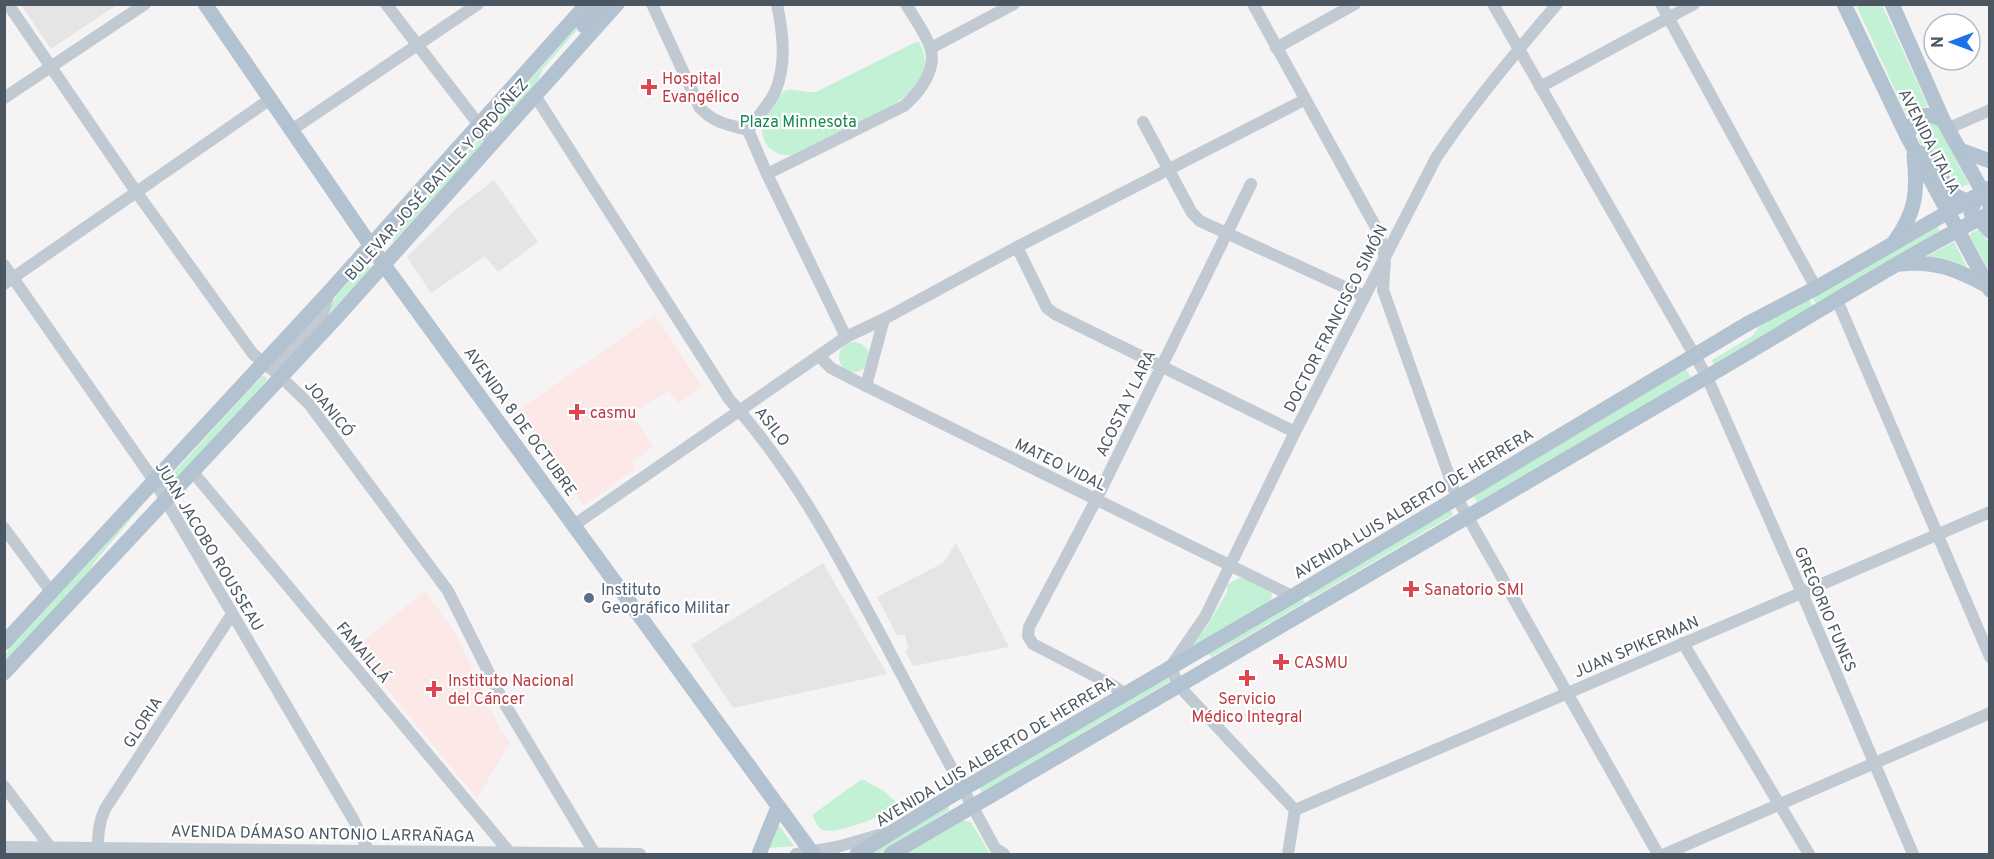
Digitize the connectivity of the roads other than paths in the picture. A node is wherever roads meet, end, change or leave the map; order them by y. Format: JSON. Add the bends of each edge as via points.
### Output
{"nodes":[{"id":1,"x":8,"y":4,"type":"edge"},
{"id":2,"x":145,"y":4,"type":"edge"},
{"id":3,"x":205,"y":4,"type":"edge"},
{"id":4,"x":386,"y":4,"type":"edge"},
{"id":5,"x":478,"y":4,"type":"edge"},
{"id":6,"x":587,"y":4,"type":"edge"},
{"id":7,"x":598,"y":4,"type":"edge"},
{"id":8,"x":617,"y":4,"type":"edge"},
{"id":9,"x":652,"y":4,"type":"edge"},
{"id":10,"x":777,"y":4,"type":"edge"},
{"id":11,"x":906,"y":4,"type":"edge"},
{"id":12,"x":1014,"y":4,"type":"edge"},
{"id":13,"x":1252,"y":4,"type":"edge"},
{"id":14,"x":1355,"y":4,"type":"edge"},
{"id":15,"x":1493,"y":4,"type":"edge"},
{"id":16,"x":1557,"y":4,"type":"edge"},
{"id":17,"x":1661,"y":4,"type":"edge"},
{"id":18,"x":1694,"y":4,"type":"edge"},
{"id":19,"x":1844,"y":4,"type":"edge"},
{"id":20,"x":1892,"y":4,"type":"edge"},
{"id":21,"x":1668,"y":19,"type":"junction"},
{"id":22,"x":418,"y":46,"type":"junction"},
{"id":23,"x":931,"y":48,"type":"junction"},
{"id":24,"x":1276,"y":48,"type":"junction"},
{"id":25,"x":1518,"y":49,"type":"junction"},
{"id":26,"x":51,"y":67,"type":"junction"},
{"id":27,"x":1540,"y":87,"type":"junction"},
{"id":28,"x":538,"y":93,"type":"junction"},
{"id":29,"x":4,"y":98,"type":"edge"},
{"id":30,"x":269,"y":100,"type":"junction"},
{"id":31,"x":1304,"y":100,"type":"junction"},
{"id":32,"x":1989,"y":110,"type":"edge"},
{"id":33,"x":1143,"y":122,"type":"dead end"},
{"id":34,"x":1945,"y":124,"type":"junction"},
{"id":35,"x":479,"y":125,"type":"junction"},
{"id":36,"x":748,"y":130,"type":"junction"},
{"id":37,"x":290,"y":131,"type":"junction"},
{"id":38,"x":493,"y":143,"type":"junction"},
{"id":39,"x":1910,"y":143,"type":"junction"},
{"id":40,"x":1960,"y":150,"type":"junction"},
{"id":41,"x":1989,"y":161,"type":"edge"},
{"id":42,"x":1168,"y":170,"type":"junction"},
{"id":43,"x":767,"y":174,"type":"junction"},
{"id":44,"x":1251,"y":184,"type":"dead end"},
{"id":45,"x":137,"y":193,"type":"junction"},
{"id":46,"x":1987,"y":195,"type":"edge"},
{"id":47,"x":1967,"y":201,"type":"junction"},
{"id":48,"x":1947,"y":213,"type":"junction"},
{"id":49,"x":1987,"y":218,"type":"edge"},
{"id":50,"x":1957,"y":231,"type":"junction"},
{"id":51,"x":1228,"y":234,"type":"junction"},
{"id":52,"x":1892,"y":244,"type":"junction"},
{"id":53,"x":371,"y":245,"type":"junction"},
{"id":54,"x":1017,"y":247,"type":"junction"},
{"id":55,"x":1384,"y":258,"type":"junction"},
{"id":56,"x":1898,"y":264,"type":"junction"},
{"id":57,"x":4,"y":265,"type":"edge"},
{"id":58,"x":384,"y":265,"type":"junction"},
{"id":59,"x":9,"y":281,"type":"edge"},
{"id":60,"x":1816,"y":288,"type":"junction"},
{"id":61,"x":1988,"y":288,"type":"edge"},
{"id":62,"x":1383,"y":290,"type":"junction"},
{"id":63,"x":329,"y":292,"type":"junction"},
{"id":64,"x":1364,"y":297,"type":"junction"},
{"id":65,"x":1837,"y":300,"type":"junction"},
{"id":66,"x":884,"y":319,"type":"junction"},
{"id":67,"x":846,"y":337,"type":"junction"},
{"id":68,"x":819,"y":356,"type":"junction"},
{"id":69,"x":1694,"y":357,"type":"junction"},
{"id":70,"x":263,"y":364,"type":"junction"},
{"id":71,"x":1161,"y":366,"type":"junction"},
{"id":72,"x":280,"y":376,"type":"junction"},
{"id":73,"x":1707,"y":377,"type":"junction"},
{"id":74,"x":866,"y":386,"type":"junction"},
{"id":75,"x":740,"y":411,"type":"junction"},
{"id":76,"x":1295,"y":432,"type":"junction"},
{"id":77,"x":192,"y":471,"type":"junction"},
{"id":78,"x":155,"y":482,"type":"junction"},
{"id":79,"x":1457,"y":498,"type":"junction"},
{"id":80,"x":165,"y":500,"type":"junction"},
{"id":81,"x":1096,"y":500,"type":"junction"},
{"id":82,"x":1989,"y":512,"type":"edge"},
{"id":83,"x":1466,"y":515,"type":"junction"},
{"id":84,"x":574,"y":525,"type":"junction"},
{"id":85,"x":4,"y":528,"type":"edge"},
{"id":86,"x":1938,"y":534,"type":"junction"},
{"id":87,"x":1230,"y":566,"type":"junction"},
{"id":88,"x":91,"y":582,"type":"junction"},
{"id":89,"x":52,"y":593,"type":"junction"},
{"id":90,"x":1802,"y":593,"type":"junction"},
{"id":91,"x":1292,"y":596,"type":"junction"},
{"id":92,"x":232,"y":614,"type":"junction"},
{"id":93,"x":5,"y":643,"type":"edge"},
{"id":94,"x":1683,"y":643,"type":"junction"},
{"id":95,"x":1989,"y":657,"type":"edge"},
{"id":96,"x":1171,"y":666,"type":"junction"},
{"id":97,"x":4,"y":673,"type":"edge"},
{"id":98,"x":1178,"y":685,"type":"junction"},
{"id":99,"x":1566,"y":693,"type":"junction"},
{"id":100,"x":1125,"y":694,"type":"junction"},
{"id":101,"x":1989,"y":713,"type":"edge"},
{"id":102,"x":1875,"y":763,"type":"junction"},
{"id":103,"x":4,"y":786,"type":"edge"},
{"id":104,"x":963,"y":790,"type":"junction"},
{"id":105,"x":971,"y":805,"type":"junction"},
{"id":106,"x":1779,"y":805,"type":"junction"},
{"id":107,"x":778,"y":807,"type":"junction"},
{"id":108,"x":1295,"y":810,"type":"junction"},
{"id":109,"x":893,"y":832,"type":"junction"},
{"id":110,"x":4,"y":847,"type":"edge"},
{"id":111,"x":53,"y":851,"type":"edge"},
{"id":112,"x":98,"y":851,"type":"edge"},
{"id":113,"x":194,"y":852,"type":"edge"},
{"id":114,"x":369,"y":853,"type":"edge"},
{"id":115,"x":511,"y":854,"type":"edge"},
{"id":116,"x":595,"y":854,"type":"edge"},
{"id":117,"x":807,"y":854,"type":"edge"},
{"id":118,"x":640,"y":855,"type":"edge"},
{"id":119,"x":759,"y":855,"type":"edge"},
{"id":120,"x":857,"y":855,"type":"edge"},
{"id":121,"x":891,"y":855,"type":"edge"},
{"id":122,"x":1004,"y":855,"type":"edge"},
{"id":123,"x":1288,"y":855,"type":"edge"},
{"id":124,"x":1658,"y":855,"type":"edge"},
{"id":125,"x":1665,"y":855,"type":"edge"},
{"id":126,"x":1809,"y":855,"type":"edge"},
{"id":127,"x":1912,"y":855,"type":"edge"}],
"edges":[{"from":1,"to":26,"type":"street","name":"JOANICÓ"},
{"from":2,"to":26,"type":"street"},
{"from":3,"to":30,"type":"main road","name":"AVENIDA 8 DE OCTUBRE"},
{"from":4,"to":22,"type":"street"},
{"from":5,"to":22,"type":"street"},
{"from":6,"to":35,"type":"main road","name":"BULEVAR JOSÉ BATLLE Y ORDÓÑEZ"},
{"from":7,"to":28,"type":"main road","via":[[596,12],[550,66]]},
{"from":8,"to":28,"type":"main road","name":"BULEVAR JOSÉ BATLLE Y ORDÓÑEZ"},
{"from":9,"to":36,"type":"street","via":[[700,108],[718,123]]},
{"from":10,"to":36,"type":"street","via":[[783,46],[781,73],[774,93]]},
{"from":11,"to":23,"type":"street"},
{"from":12,"to":23,"type":"street"},
{"from":13,"to":24,"type":"street"},
{"from":14,"to":24,"type":"street"},
{"from":15,"to":25,"type":"street","name":"GREGORIO FUNES"},
{"from":16,"to":25,"type":"street","name":"DOCTOR FRANCISCO SIMÓN"},
{"from":17,"to":21,"type":"street"},
{"from":18,"to":21,"type":"street"},
{"from":19,"to":39,"type":"main road","name":"AVENIDA ITALIA"},
{"from":20,"to":34,"type":"main road","name":"AVENIDA ITALIA"},
{"from":21,"to":27,"type":"street"},
{"from":21,"to":60,"type":"street"},
{"from":22,"to":35,"type":"street"},
{"from":22,"to":37,"type":"street"},
{"from":23,"to":43,"type":"street","via":[[926,79],[904,106]]},
{"from":24,"to":31,"type":"street"},
{"from":25,"to":27,"type":"street","name":"GREGORIO FUNES"},
{"from":25,"to":55,"type":"street","name":"DOCTOR FRANCISCO SIMÓN","via":[[1436,158]]},
{"from":26,"to":29,"type":"street"},
{"from":26,"to":45,"type":"street","name":"JOANICÓ"},
{"from":27,"to":69,"type":"street","name":"GREGORIO FUNES"},
{"from":28,"to":38,"type":"main road","name":"BULEVAR JOSÉ BATLLE Y ORDÓÑEZ"},
{"from":28,"to":75,"type":"street","name":"ASILO"},
{"from":30,"to":37,"type":"main road","name":"AVENIDA 8 DE OCTUBRE"},
{"from":30,"to":45,"type":"street"},
{"from":31,"to":42,"type":"street"},
{"from":31,"to":55,"type":"street","via":[[1379,233]]},
{"from":32,"to":34,"type":"street"},
{"from":33,"to":42,"type":"street"},
{"from":34,"to":39,"type":"main road","via":[[1934,116],[1918,117]]},
{"from":34,"to":40,"type":"main road","name":"AVENIDA ITALIA"},
{"from":35,"to":38,"type":"street"},
{"from":35,"to":53,"type":"main road","name":"BULEVAR JOSÉ BATLLE Y ORDÓÑEZ"},
{"from":36,"to":43,"type":"street"},
{"from":37,"to":53,"type":"main road","name":"AVENIDA 8 DE OCTUBRE"},
{"from":38,"to":58,"type":"main road","name":"BULEVAR JOSÉ BATLLE Y ORDÓÑEZ"},
{"from":39,"to":47,"type":"main road","via":[[1929,157],[1949,190]]},
{"from":39,"to":48,"type":"main road","name":"AVENIDA ITALIA"},
{"from":39,"to":52,"type":"main road","via":[[1916,196],[1911,214]]},
{"from":40,"to":41,"type":"main road"},
{"from":40,"to":46,"type":"main road","name":"AVENIDA ITALIA"},
{"from":42,"to":51,"type":"street","via":[[1195,216]]},
{"from":42,"to":54,"type":"street"},
{"from":43,"to":67,"type":"street"},
{"from":44,"to":51,"type":"street","name":"ACOSTA Y LARA"},
{"from":45,"to":59,"type":"street"},
{"from":45,"to":70,"type":"street","name":"JOANICÓ"},
{"from":46,"to":47,"type":"main road","name":"AVENIDA LUIS ALBERTO DE HERRERA"},
{"from":47,"to":48,"type":"main road","name":"AVENIDA LUIS ALBERTO DE HERRERA"},
{"from":47,"to":49,"type":"main road"},
{"from":48,"to":49,"type":"main road"},
{"from":48,"to":50,"type":"main road","name":"AVENIDA ITALIA"},
{"from":48,"to":52,"type":"main road","name":"AVENIDA LUIS ALBERTO DE HERRERA"},
{"from":49,"to":50,"type":"main road"},
{"from":50,"to":56,"type":"main road"},
{"from":50,"to":61,"type":"main road","name":"AVENIDA ITALIA"},
{"from":51,"to":64,"type":"street"},
{"from":51,"to":71,"type":"street","name":"ACOSTA Y LARA"},
{"from":52,"to":60,"type":"main road","name":"AVENIDA LUIS ALBERTO DE HERRERA"},
{"from":53,"to":58,"type":"main road","name":"AVENIDA 8 DE OCTUBRE"},
{"from":53,"to":63,"type":"main road","name":"BULEVAR JOSÉ BATLLE Y ORDÓÑEZ"},
{"from":54,"to":66,"type":"street"},
{"from":54,"to":71,"type":"street","via":[[1047,308]]},
{"from":55,"to":62,"type":"street"},
{"from":55,"to":64,"type":"street","name":"DOCTOR FRANCISCO SIMÓN"},
{"from":56,"to":61,"type":"main road","via":[[1915,262],[1952,268]]},
{"from":56,"to":65,"type":"main road"},
{"from":57,"to":59,"type":"street","name":"JUAN JACOBO ROUSSEAU"},
{"from":58,"to":72,"type":"main road","name":"BULEVAR JOSÉ BATLLE Y ORDÓÑEZ"},
{"from":58,"to":84,"type":"main road","name":"AVENIDA 8 DE OCTUBRE"},
{"from":59,"to":78,"type":"street","name":"JUAN JACOBO ROUSSEAU"},
{"from":60,"to":69,"type":"main road","name":"AVENIDA LUIS ALBERTO DE HERRERA"},
{"from":62,"to":64,"type":"street"},
{"from":62,"to":79,"type":"street"},
{"from":63,"to":70,"type":"main road","name":"BULEVAR JOSÉ BATLLE Y ORDÓÑEZ"},
{"from":63,"to":72,"type":"street","name":"BULEVAR JOSÉ BATLLE Y ORDÓÑEZ","via":[[323,313],[280,360]]},
{"from":64,"to":76,"type":"street","name":"DOCTOR FRANCISCO SIMÓN"},
{"from":65,"to":73,"type":"main road"},
{"from":65,"to":86,"type":"street"},
{"from":66,"to":67,"type":"street"},
{"from":66,"to":74,"type":"street"},
{"from":67,"to":68,"type":"street"},
{"from":68,"to":74,"type":"street","name":"MATEO VIDAL","via":[[831,368]]},
{"from":68,"to":75,"type":"street"},
{"from":69,"to":73,"type":"street","name":"GREGORIO FUNES"},
{"from":69,"to":79,"type":"main road","name":"AVENIDA LUIS ALBERTO DE HERRERA"},
{"from":70,"to":72,"type":"street","name":"JOANICÓ"},
{"from":70,"to":78,"type":"main road","name":"BULEVAR JOSÉ BATLLE Y ORDÓÑEZ"},
{"from":71,"to":76,"type":"street"},
{"from":71,"to":81,"type":"street","name":"ACOSTA Y LARA"},
{"from":72,"to":77,"type":"main road","name":"BULEVAR JOSÉ BATLLE Y ORDÓÑEZ"},
{"from":72,"to":116,"type":"street","name":"JOANICÓ","via":[[309,404],[448,591],[503,701]]},
{"from":73,"to":83,"type":"main road"},
{"from":73,"to":90,"type":"street","name":"GREGORIO FUNES"},
{"from":74,"to":81,"type":"street","name":"MATEO VIDAL"},
{"from":75,"to":84,"type":"street"},
{"from":75,"to":104,"type":"street","name":"ASILO","via":[[807,502]]},
{"from":76,"to":87,"type":"street","name":"DOCTOR FRANCISCO SIMÓN"},
{"from":77,"to":80,"type":"main road","name":"BULEVAR JOSÉ BATLLE Y ORDÓÑEZ"},
{"from":77,"to":115,"type":"street","name":"FAMAILLÁ"},
{"from":78,"to":80,"type":"street","name":"JUAN JACOBO ROUSSEAU"},
{"from":78,"to":88,"type":"main road","via":[[153,500],[97,563]]},
{"from":78,"to":89,"type":"main road","name":"BULEVAR JOSÉ BATLLE Y ORDÓÑEZ"},
{"from":79,"to":83,"type":"street"},
{"from":79,"to":91,"type":"main road","name":"AVENIDA LUIS ALBERTO DE HERRERA"},
{"from":80,"to":88,"type":"main road","name":"BULEVAR JOSÉ BATLLE Y ORDÓÑEZ"},
{"from":80,"to":92,"type":"street","name":"JUAN JACOBO ROUSSEAU"},
{"from":81,"to":87,"type":"street","name":"MATEO VIDAL"},
{"from":81,"to":100,"type":"street","name":"ACOSTA Y LARA","via":[[1029,627],[1028,636],[1033,644]]},
{"from":82,"to":86,"type":"street","name":"JUAN SPIKERMAN"},
{"from":83,"to":98,"type":"main road"},
{"from":83,"to":99,"type":"street"},
{"from":84,"to":107,"type":"main road","name":"AVENIDA 8 DE OCTUBRE"},
{"from":85,"to":89,"type":"street"},
{"from":86,"to":90,"type":"street","name":"JUAN SPIKERMAN"},
{"from":86,"to":95,"type":"street"},
{"from":87,"to":91,"type":"street","name":"MATEO VIDAL"},
{"from":87,"to":96,"type":"street","name":"DOCTOR FRANCISCO SIMÓN","via":[[1205,617]]},
{"from":88,"to":97,"type":"main road","name":"BULEVAR JOSÉ BATLLE Y ORDÓÑEZ"},
{"from":89,"to":93,"type":"main road","name":"BULEVAR JOSÉ BATLLE Y ORDÓÑEZ"},
{"from":90,"to":94,"type":"street","name":"JUAN SPIKERMAN"},
{"from":90,"to":102,"type":"street","name":"GREGORIO FUNES"},
{"from":91,"to":96,"type":"main road","name":"AVENIDA LUIS ALBERTO DE HERRERA"},
{"from":92,"to":112,"type":"street","name":"GLORIA","via":[[105,809],[100,820]]},
{"from":92,"to":114,"type":"street","name":"JUAN JACOBO ROUSSEAU"},
{"from":94,"to":99,"type":"street","name":"JUAN SPIKERMAN"},
{"from":94,"to":106,"type":"street"},
{"from":96,"to":98,"type":"street"},
{"from":96,"to":100,"type":"main road","name":"AVENIDA LUIS ALBERTO DE HERRERA"},
{"from":98,"to":105,"type":"main road"},
{"from":98,"to":108,"type":"street"},
{"from":99,"to":108,"type":"street","name":"JUAN SPIKERMAN"},
{"from":99,"to":124,"type":"street"},
{"from":100,"to":104,"type":"main road","name":"AVENIDA LUIS ALBERTO DE HERRERA"},
{"from":101,"to":102,"type":"street"},
{"from":102,"to":106,"type":"street"},
{"from":102,"to":127,"type":"street","name":"GREGORIO FUNES"},
{"from":103,"to":111,"type":"street"},
{"from":104,"to":105,"type":"street","name":"ASILO"},
{"from":104,"to":109,"type":"main road","name":"AVENIDA LUIS ALBERTO DE HERRERA"},
{"from":105,"to":121,"type":"main road"},
{"from":105,"to":122,"type":"street","name":"ASILO","via":[[995,848]]},
{"from":106,"to":125,"type":"street"},
{"from":106,"to":126,"type":"street"},
{"from":107,"to":117,"type":"main road","name":"AVENIDA 8 DE OCTUBRE"},
{"from":107,"to":119,"type":"main road"},
{"from":108,"to":123,"type":"street"},
{"from":109,"to":117,"type":"street"},
{"from":109,"to":120,"type":"main road","name":"AVENIDA LUIS ALBERTO DE HERRERA"},
{"from":110,"to":111,"type":"street","name":"AVENIDA DÁMASO ANTONIO LARRAÑAGA"},
{"from":111,"to":112,"type":"street","name":"AVENIDA DÁMASO ANTONIO LARRAÑAGA"},
{"from":112,"to":113,"type":"street","name":"AVENIDA DÁMASO ANTONIO LARRAÑAGA"},
{"from":113,"to":114,"type":"street","name":"AVENIDA DÁMASO ANTONIO LARRAÑAGA"},
{"from":114,"to":115,"type":"street","name":"AVENIDA DÁMASO ANTONIO LARRAÑAGA"},
{"from":115,"to":116,"type":"street","name":"AVENIDA DÁMASO ANTONIO LARRAÑAGA"},
{"from":116,"to":118,"type":"street","name":"AVENIDA DÁMASO ANTONIO LARRAÑAGA"}]}
